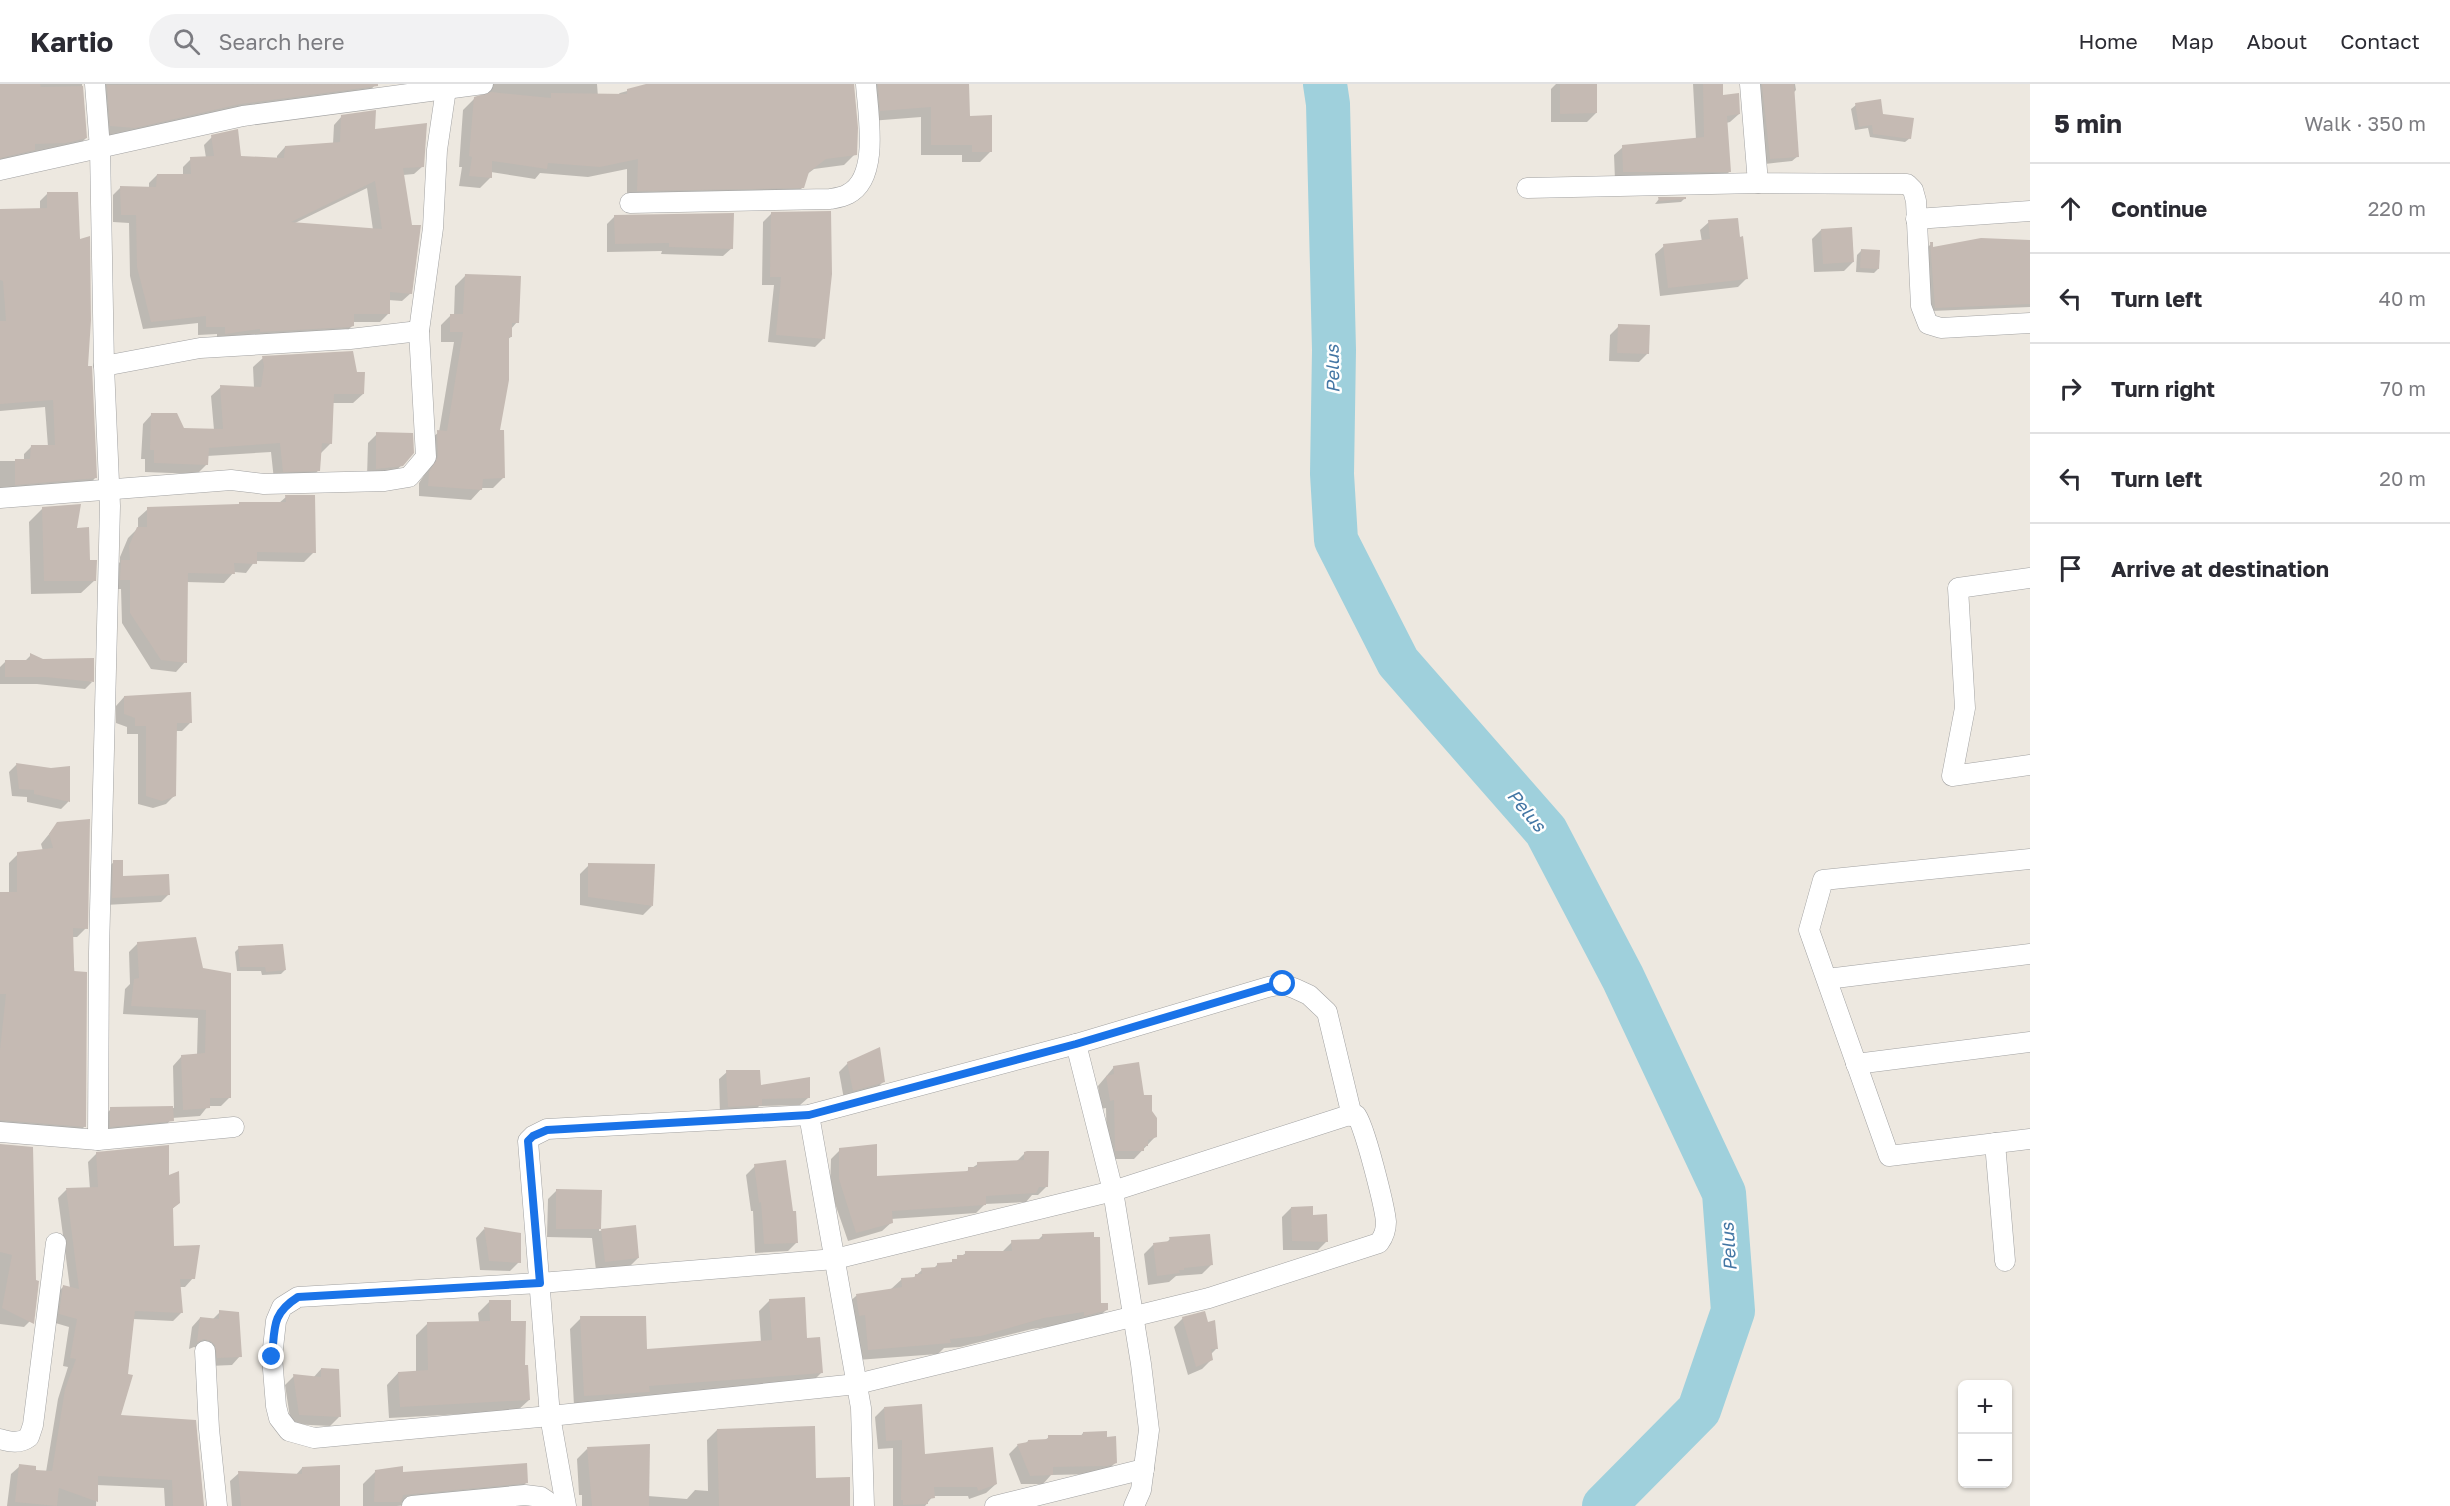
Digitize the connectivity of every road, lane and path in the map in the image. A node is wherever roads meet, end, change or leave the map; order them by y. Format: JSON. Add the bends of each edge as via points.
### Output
{"nodes":[{"id":1,"x":95,"y":84,"type":"edge"},
{"id":2,"x":483,"y":84,"type":"edge"},
{"id":3,"x":866,"y":84,"type":"edge"},
{"id":4,"x":1750,"y":84,"type":"edge"},
{"id":5,"x":446,"y":89,"type":"junction"},
{"id":6,"x":100,"y":148,"type":"junction"},
{"id":7,"x":0,"y":170,"type":"edge"},
{"id":8,"x":1758,"y":183,"type":"junction"},
{"id":9,"x":1527,"y":188,"type":"dead end"},
{"id":10,"x":630,"y":203,"type":"dead end"},
{"id":11,"x":2030,"y":212,"type":"edge"},
{"id":12,"x":1917,"y":219,"type":"junction"},
{"id":13,"x":2030,"y":323,"type":"edge"},
{"id":14,"x":419,"y":331,"type":"junction"},
{"id":15,"x":104,"y":366,"type":"junction"},
{"id":16,"x":110,"y":491,"type":"junction"},
{"id":17,"x":0,"y":498,"type":"edge"},
{"id":18,"x":2030,"y":578,"type":"edge"},
{"id":19,"x":2030,"y":765,"type":"edge"},
{"id":20,"x":2030,"y":859,"type":"edge"},
{"id":21,"x":2030,"y":954,"type":"edge"},
{"id":22,"x":1827,"y":979,"type":"junction"},
{"id":23,"x":2030,"y":1042,"type":"edge"},
{"id":24,"x":1076,"y":1044,"type":"junction"},
{"id":25,"x":1856,"y":1064,"type":"junction"},
{"id":26,"x":809,"y":1115,"type":"junction"},
{"id":27,"x":1352,"y":1116,"type":"junction"},
{"id":28,"x":234,"y":1127,"type":"dead end"},
{"id":29,"x":0,"y":1132,"type":"edge"},
{"id":30,"x":2030,"y":1139,"type":"edge"},
{"id":31,"x":98,"y":1140,"type":"junction"},
{"id":32,"x":1995,"y":1143,"type":"junction"},
{"id":33,"x":1113,"y":1191,"type":"junction"},
{"id":34,"x":56,"y":1243,"type":"dead end"},
{"id":35,"x":835,"y":1258,"type":"junction"},
{"id":36,"x":2005,"y":1261,"type":"dead end"},
{"id":37,"x":540,"y":1283,"type":"junction"},
{"id":38,"x":1134,"y":1316,"type":"junction"},
{"id":39,"x":205,"y":1351,"type":"dead end"},
{"id":40,"x":857,"y":1384,"type":"junction"},
{"id":41,"x":550,"y":1416,"type":"junction"},
{"id":42,"x":0,"y":1438,"type":"edge"},
{"id":43,"x":1144,"y":1469,"type":"junction"},
{"id":44,"x":217,"y":1506,"type":"edge"},
{"id":45,"x":412,"y":1506,"type":"edge"},
{"id":46,"x":548,"y":1506,"type":"edge"},
{"id":47,"x":566,"y":1506,"type":"edge"},
{"id":48,"x":864,"y":1506,"type":"edge"},
{"id":49,"x":995,"y":1506,"type":"edge"},
{"id":50,"x":1134,"y":1506,"type":"edge"}],
"edges":[{"from":1,"to":6,"type":"street"},
{"from":2,"to":5,"type":"street"},
{"from":3,"to":10,"type":"street","via":[[868,166],[858,187],[847,195],[830,199]]},
{"from":4,"to":8,"type":"street"},
{"from":5,"to":6,"type":"street","via":[[243,116]]},
{"from":5,"to":14,"type":"street"},
{"from":6,"to":7,"type":"street"},
{"from":6,"to":15,"type":"street"},
{"from":8,"to":9,"type":"street"},
{"from":8,"to":12,"type":"street","via":[[1907,184],[1916,201]]},
{"from":11,"to":12,"type":"street"},
{"from":12,"to":13,"type":"street","via":[[1921,306],[1928,324],[1941,328]]},
{"from":14,"to":15,"type":"street","via":[[200,348]]},
{"from":14,"to":16,"type":"street","via":[[426,457],[409,477],[264,484],[231,480]]},
{"from":15,"to":16,"type":"street"},
{"from":16,"to":17,"type":"street"},
{"from":16,"to":31,"type":"street"},
{"from":18,"to":19,"type":"street","via":[[1958,588],[1965,708],[1952,776]]},
{"from":20,"to":22,"type":"street","via":[[1823,879],[1809,930]]},
{"from":21,"to":22,"type":"street"},
{"from":22,"to":25,"type":"street"},
{"from":23,"to":25,"type":"street"},
{"from":24,"to":26,"type":"street"},
{"from":24,"to":27,"type":"street","via":[[1283,984],[1309,995],[1327,1012]]},
{"from":24,"to":33,"type":"street"},
{"from":25,"to":32,"type":"street","via":[[1889,1156]]},
{"from":26,"to":35,"type":"street"},
{"from":26,"to":37,"type":"street","via":[[547,1130],[533,1136],[528,1141]]},
{"from":27,"to":33,"type":"street"},
{"from":27,"to":38,"type":"street","via":[[1360,1119],[1386,1219],[1385,1234],[1379,1243],[1209,1298]]},
{"from":28,"to":31,"type":"street"},
{"from":29,"to":31,"type":"street"},
{"from":30,"to":32,"type":"street"},
{"from":32,"to":36,"type":"street"},
{"from":33,"to":35,"type":"street"},
{"from":33,"to":38,"type":"street"},
{"from":34,"to":42,"type":"street","via":[[33,1425],[29,1437],[21,1442]]},
{"from":35,"to":37,"type":"street"},
{"from":35,"to":40,"type":"street"},
{"from":37,"to":41,"type":"street"},
{"from":37,"to":41,"type":"street","via":[[298,1297],[282,1307],[276,1321],[272,1357],[279,1418],[289,1431],[314,1438]]},
{"from":38,"to":40,"type":"street"},
{"from":38,"to":43,"type":"street","via":[[1149,1430]]},
{"from":39,"to":44,"type":"street"},
{"from":40,"to":41,"type":"street"},
{"from":40,"to":48,"type":"street"},
{"from":41,"to":47,"type":"street"},
{"from":43,"to":49,"type":"street"},
{"from":43,"to":50,"type":"street"},
{"from":45,"to":46,"type":"street","via":[[525,1495],[541,1497]]}]}
